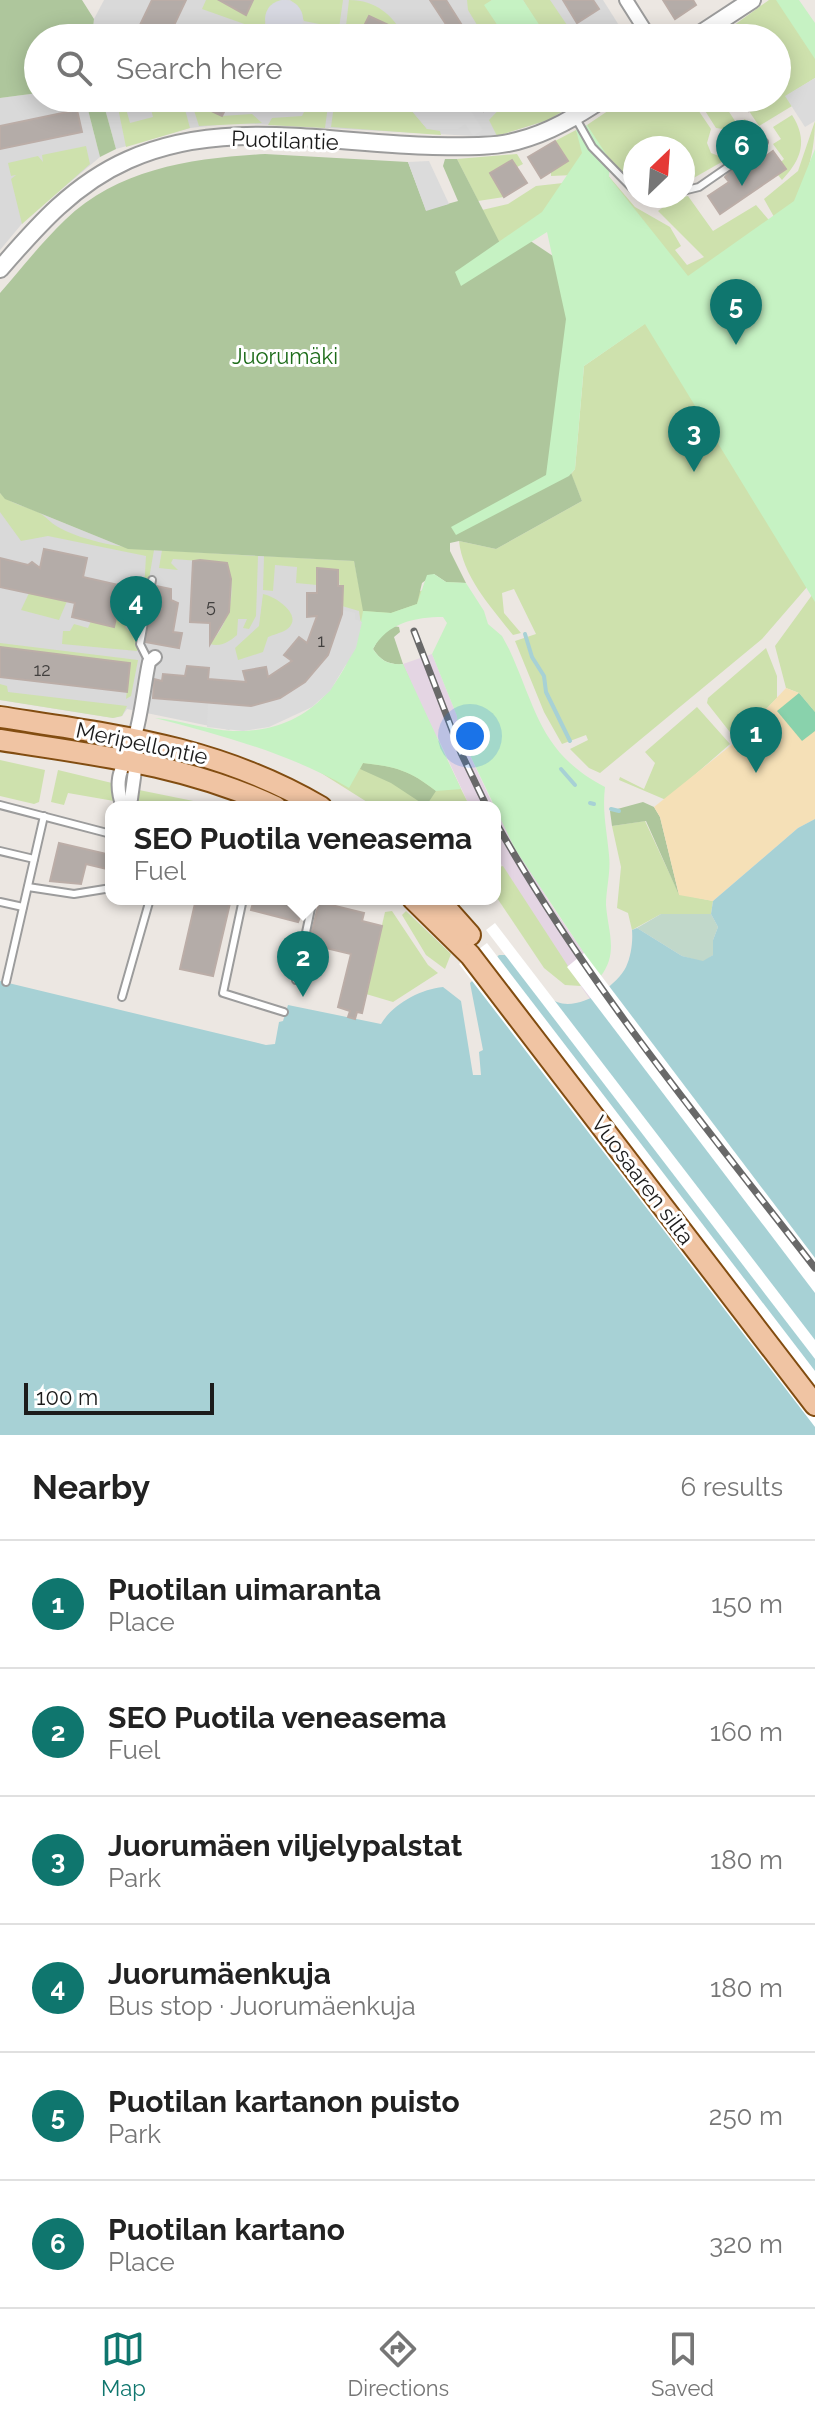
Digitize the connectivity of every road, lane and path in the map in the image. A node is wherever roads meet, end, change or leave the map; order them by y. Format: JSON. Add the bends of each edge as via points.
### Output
{"nodes":[{"id":1,"x":626,"y":0,"type":"edge"},
{"id":2,"x":752,"y":0,"type":"edge"},
{"id":3,"x":641,"y":24,"type":"edge"},
{"id":4,"x":715,"y":24,"type":"edge"},
{"id":5,"x":583,"y":112,"type":"edge"},
{"id":6,"x":575,"y":117,"type":"junction"},
{"id":7,"x":764,"y":142,"type":"dead end"},
{"id":8,"x":623,"y":179,"type":"edge"},
{"id":9,"x":695,"y":188,"type":"edge"},
{"id":10,"x":0,"y":269,"type":"edge"},
{"id":11,"x":152,"y":580,"type":"dead end"},
{"id":12,"x":152,"y":659,"type":"joint"},
{"id":13,"x":0,"y":717,"type":"edge"},
{"id":14,"x":134,"y":737,"type":"junction"},
{"id":15,"x":0,"y":740,"type":"edge"},
{"id":16,"x":130,"y":760,"type":"junction"},
{"id":17,"x":129,"y":801,"type":"edge"},
{"id":18,"x":262,"y":801,"type":"edge"},
{"id":19,"x":309,"y":801,"type":"edge"},
{"id":20,"x":0,"y":805,"type":"edge"},
{"id":21,"x":44,"y":816,"type":"junction"},
{"id":22,"x":105,"y":832,"type":"edge"},
{"id":23,"x":0,"y":851,"type":"edge"},
{"id":24,"x":34,"y":859,"type":"junction"},
{"id":25,"x":28,"y":887,"type":"junction"},
{"id":26,"x":105,"y":889,"type":"edge"},
{"id":27,"x":0,"y":902,"type":"edge"},
{"id":28,"x":148,"y":905,"type":"edge"},
{"id":29,"x":242,"y":905,"type":"edge"},
{"id":30,"x":312,"y":905,"type":"edge"},
{"id":31,"x":420,"y":905,"type":"edge"},
{"id":32,"x":442,"y":905,"type":"edge"},
{"id":33,"x":23,"y":907,"type":"junction"},
{"id":34,"x":475,"y":951,"type":"junction"},
{"id":35,"x":296,"y":980,"type":"dead end"},
{"id":36,"x":6,"y":982,"type":"dead end"},
{"id":37,"x":122,"y":997,"type":"dead end"},
{"id":38,"x":284,"y":1012,"type":"dead end"},
{"id":39,"x":815,"y":1384,"type":"edge"},
{"id":40,"x":815,"y":1405,"type":"edge"}],
"edges":[{"from":1,"to":3,"type":"street"},
{"from":2,"to":4,"type":"street"},
{"from":5,"to":6,"type":"street","name":"Puotilantie"},
{"from":6,"to":8,"type":"lane","via":[[592,147]]},
{"from":6,"to":10,"type":"street","name":"Puotilantie","via":[[499,145],[265,135],[173,143],[128,159],[62,201]]},
{"from":7,"to":9,"type":"lane"},
{"from":11,"to":12,"type":"lane","via":[[140,644]]},
{"from":12,"to":14,"type":"street"},
{"from":13,"to":14,"type":"main road","name":"Meripellontie"},
{"from":14,"to":16,"type":"street"},
{"from":14,"to":19,"type":"main road","name":"Meripellontie","via":[[229,762]]},
{"from":15,"to":16,"type":"main road","name":"Meripellontie"},
{"from":16,"to":17,"type":"street"},
{"from":16,"to":18,"type":"main road","name":"Meripellontie","via":[[219,783]]},
{"from":20,"to":21,"type":"lane"},
{"from":21,"to":22,"type":"lane"},
{"from":21,"to":24,"type":"lane"},
{"from":23,"to":24,"type":"lane"},
{"from":24,"to":25,"type":"lane"},
{"from":25,"to":26,"type":"lane","via":[[74,894]]},
{"from":25,"to":33,"type":"lane"},
{"from":27,"to":33,"type":"lane"},
{"from":28,"to":37,"type":"lane"},
{"from":29,"to":38,"type":"lane","via":[[223,993]]},
{"from":30,"to":35,"type":"lane"},
{"from":31,"to":34,"type":"main road"},
{"from":32,"to":34,"type":"main road"},
{"from":33,"to":36,"type":"lane"},
{"from":34,"to":39,"type":"main road","name":"Vuosaaren silta"},
{"from":34,"to":40,"type":"main road","name":"Vuosaaren silta"}]}
